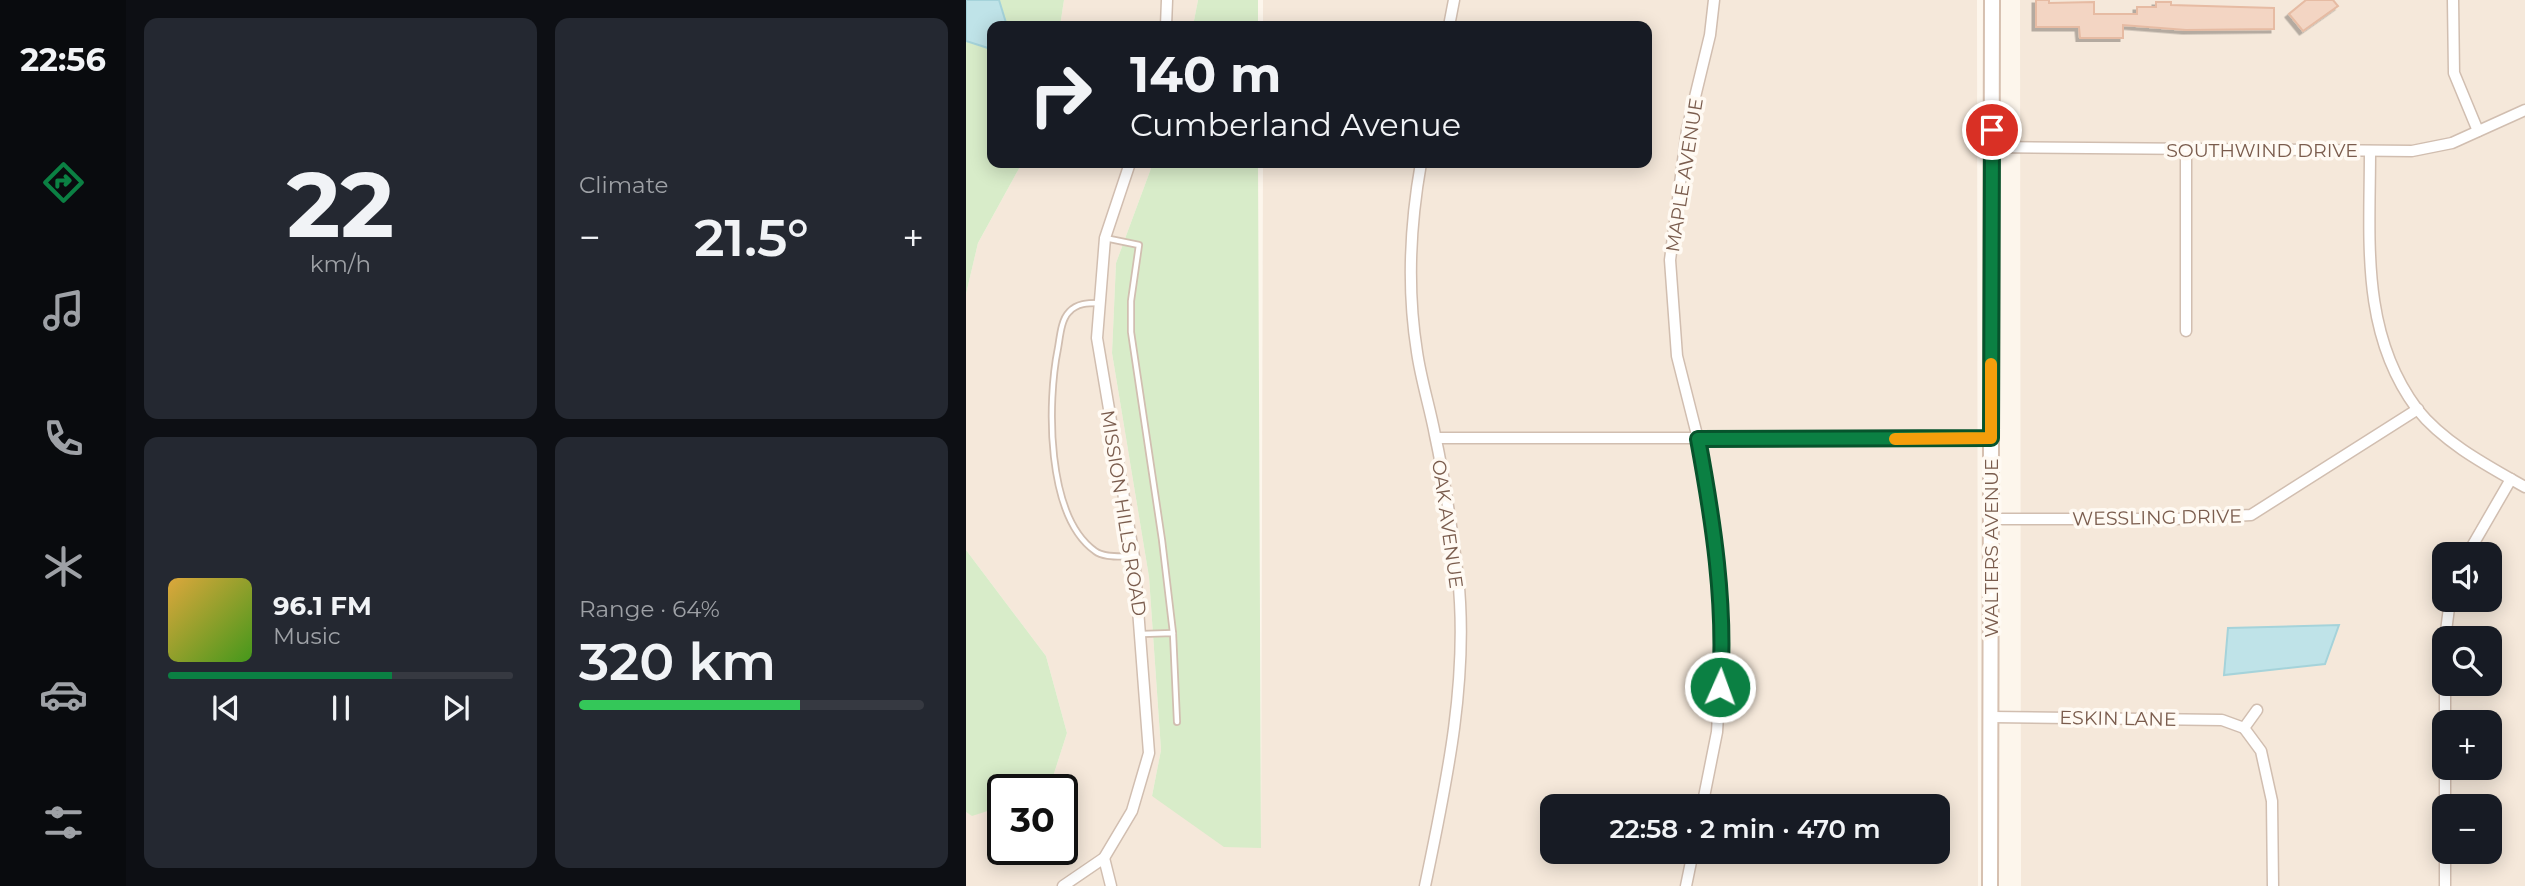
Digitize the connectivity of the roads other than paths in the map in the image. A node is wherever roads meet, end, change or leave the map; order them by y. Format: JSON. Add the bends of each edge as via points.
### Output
{"nodes":[{"id":1,"x":1167,"y":0,"type":"edge"},
{"id":2,"x":1454,"y":0,"type":"edge"},
{"id":3,"x":1714,"y":0,"type":"edge"},
{"id":4,"x":1992,"y":0,"type":"edge"},
{"id":5,"x":2453,"y":0,"type":"edge"},
{"id":6,"x":1166,"y":21,"type":"edge"},
{"id":7,"x":1450,"y":21,"type":"edge"},
{"id":8,"x":2525,"y":110,"type":"edge"},
{"id":9,"x":2478,"y":131,"type":"junction"},
{"id":10,"x":1992,"y":147,"type":"junction"},
{"id":11,"x":2186,"y":150,"type":"junction"},
{"id":12,"x":2370,"y":151,"type":"junction"},
{"id":13,"x":1128,"y":168,"type":"edge"},
{"id":14,"x":1421,"y":168,"type":"edge"},
{"id":15,"x":1105,"y":238,"type":"junction"},
{"id":16,"x":1100,"y":303,"type":"junction"},
{"id":17,"x":2186,"y":331,"type":"dead end"},
{"id":18,"x":2418,"y":409,"type":"junction"},
{"id":19,"x":1436,"y":438,"type":"junction"},
{"id":20,"x":1991,"y":438,"type":"junction"},
{"id":21,"x":1698,"y":439,"type":"junction"},
{"id":22,"x":2511,"y":479,"type":"junction"},
{"id":23,"x":2525,"y":487,"type":"edge"},
{"id":24,"x":1991,"y":519,"type":"junction"},
{"id":25,"x":2475,"y":542,"type":"edge"},
{"id":26,"x":1135,"y":557,"type":"junction"},
{"id":27,"x":1173,"y":633,"type":"junction"},
{"id":28,"x":1142,"y":634,"type":"junction"},
{"id":29,"x":2445,"y":696,"type":"edge"},
{"id":30,"x":2257,"y":710,"type":"dead end"},
{"id":31,"x":1991,"y":717,"type":"junction"},
{"id":32,"x":1177,"y":722,"type":"dead end"},
{"id":33,"x":2244,"y":728,"type":"junction"},
{"id":34,"x":1705,"y":794,"type":"edge"},
{"id":35,"x":2445,"y":794,"type":"edge"},
{"id":36,"x":1104,"y":858,"type":"junction"},
{"id":37,"x":1691,"y":864,"type":"edge"},
{"id":38,"x":2445,"y":864,"type":"edge"},
{"id":39,"x":1063,"y":886,"type":"edge"},
{"id":40,"x":1111,"y":886,"type":"edge"},
{"id":41,"x":1425,"y":886,"type":"edge"},
{"id":42,"x":1686,"y":886,"type":"edge"},
{"id":43,"x":1990,"y":886,"type":"edge"},
{"id":44,"x":2273,"y":886,"type":"edge"},
{"id":45,"x":2445,"y":886,"type":"edge"}],
"edges":[{"from":1,"to":6,"type":"street"},
{"from":2,"to":7,"type":"street"},
{"from":3,"to":21,"type":"street","name":"MAPLE AVENUE","via":[[1687,130],[1670,260],[1677,356]]},
{"from":4,"to":10,"type":"main road","name":"WALTERS AVENUE"},
{"from":5,"to":9,"type":"street","via":[[2454,73]]},
{"from":8,"to":9,"type":"street","name":"SOUTHWIND DRIVE"},
{"from":9,"to":12,"type":"street","name":"SOUTHWIND DRIVE","via":[[2431,148]]},
{"from":10,"to":11,"type":"street","name":"SOUTHWIND DRIVE"},
{"from":10,"to":20,"type":"main road","name":"WALTERS AVENUE"},
{"from":11,"to":12,"type":"street","name":"SOUTHWIND DRIVE"},
{"from":11,"to":17,"type":"street"},
{"from":12,"to":18,"type":"street","via":[[2373,306],[2389,360]]},
{"from":13,"to":15,"type":"street","name":"MISSION HILLS ROAD"},
{"from":14,"to":19,"type":"street","name":"OAK AVENUE","via":[[1410,266],[1417,351]]},
{"from":15,"to":16,"type":"street","name":"MISSION HILLS ROAD"},
{"from":15,"to":27,"type":"lane","via":[[1139,245],[1130,301],[1131,332]]},
{"from":16,"to":26,"type":"street","name":"MISSION HILLS ROAD","via":[[1097,338]]},
{"from":16,"to":26,"type":"lane","via":[[1082,303],[1068,312],[1061,330],[1053,373],[1055,465],[1080,538],[1098,554]]},
{"from":18,"to":22,"type":"street","via":[[2465,451]]},
{"from":18,"to":24,"type":"street","name":"WESSLING DRIVE","via":[[2252,515]]},
{"from":19,"to":21,"type":"street"},
{"from":19,"to":41,"type":"street","name":"OAK AVENUE","via":[[1458,578],[1461,666],[1442,804]]},
{"from":20,"to":21,"type":"street"},
{"from":20,"to":24,"type":"main road","name":"WALTERS AVENUE"},
{"from":21,"to":34,"type":"street","name":"MAPLE AVENUE","via":[[1714,531],[1721,665],[1717,732]]},
{"from":22,"to":23,"type":"street"},
{"from":22,"to":25,"type":"street"},
{"from":24,"to":31,"type":"main road","name":"WALTERS AVENUE"},
{"from":26,"to":28,"type":"street","name":"MISSION HILLS ROAD"},
{"from":27,"to":28,"type":"lane"},
{"from":27,"to":32,"type":"lane"},
{"from":28,"to":36,"type":"street","name":"MISSION HILLS ROAD","via":[[1149,753],[1132,811]]},
{"from":29,"to":35,"type":"street"},
{"from":30,"to":33,"type":"street"},
{"from":31,"to":33,"type":"street","name":"ESKIN LANE","via":[[2222,720]]},
{"from":31,"to":43,"type":"main road","name":"WALTERS AVENUE"},
{"from":33,"to":44,"type":"street","via":[[2261,751],[2272,801]]},
{"from":36,"to":39,"type":"street","name":"MISSION HILLS ROAD"},
{"from":36,"to":40,"type":"street"},
{"from":37,"to":42,"type":"street"},
{"from":38,"to":45,"type":"street"}]}
